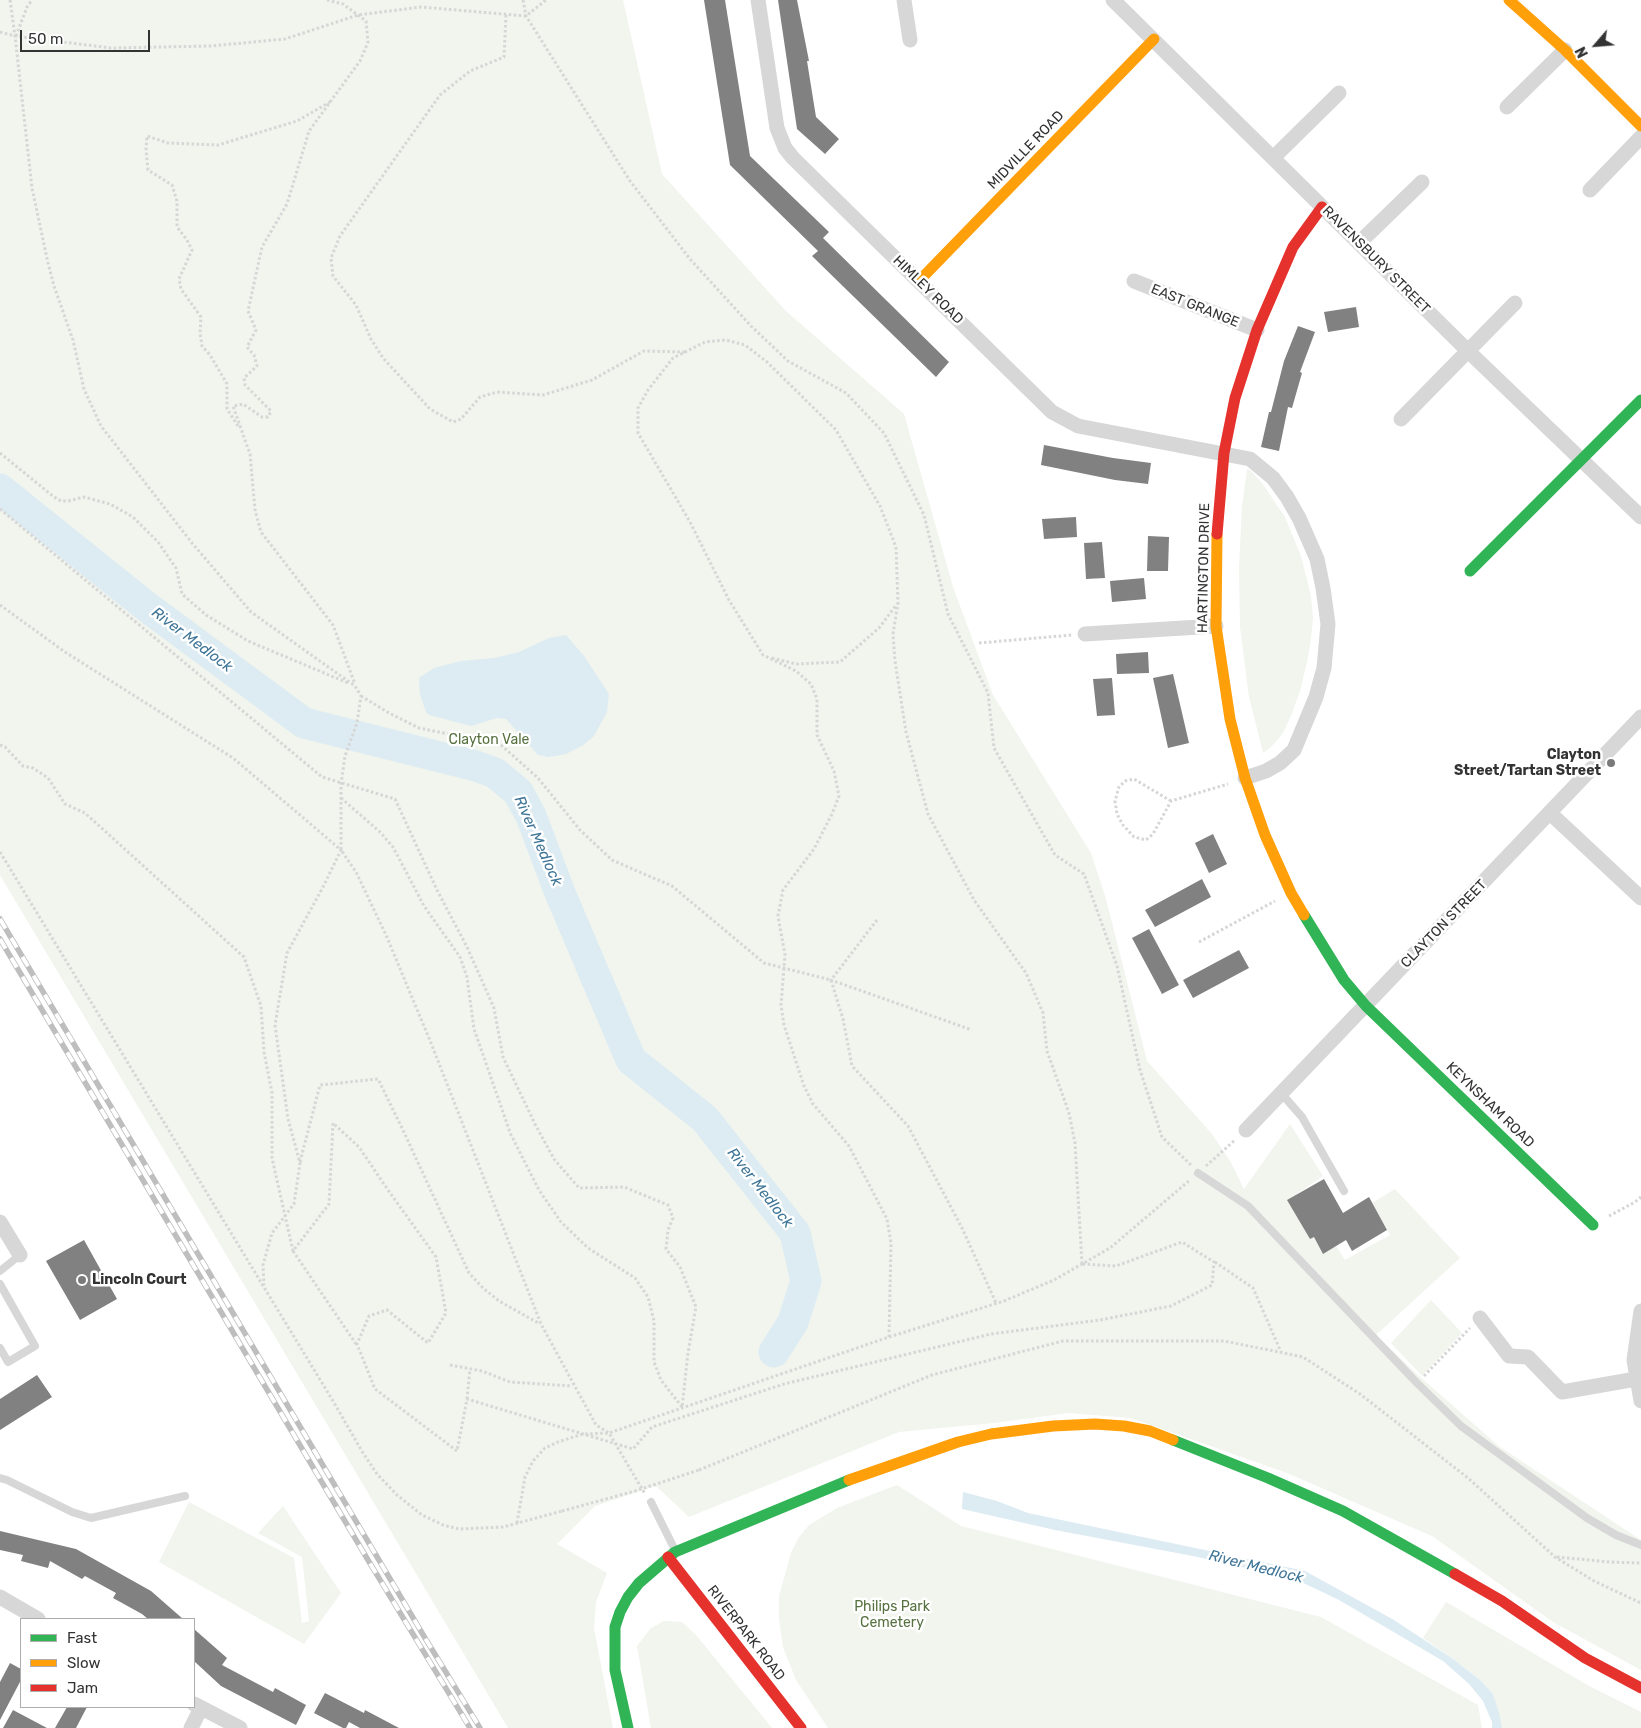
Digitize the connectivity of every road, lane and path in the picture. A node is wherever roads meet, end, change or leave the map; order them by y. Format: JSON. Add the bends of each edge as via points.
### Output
{"nodes":[{"id":1,"x":10,"y":0,"type":"edge"},
{"id":2,"x":32,"y":0,"type":"edge"},
{"id":3,"x":327,"y":0,"type":"edge"},
{"id":4,"x":523,"y":0,"type":"edge"},
{"id":5,"x":546,"y":0,"type":"edge"},
{"id":6,"x":758,"y":0,"type":"edge"},
{"id":7,"x":904,"y":0,"type":"edge"},
{"id":8,"x":1113,"y":0,"type":"edge"},
{"id":9,"x":1509,"y":0,"type":"edge"},
{"id":10,"x":506,"y":14,"type":"junction"},
{"id":11,"x":358,"y":15,"type":"junction"},
{"id":12,"x":526,"y":16,"type":"junction"},
{"id":13,"x":0,"y":32,"type":"edge"},
{"id":14,"x":15,"y":36,"type":"junction"},
{"id":15,"x":1154,"y":39,"type":"junction"},
{"id":16,"x":910,"y":40,"type":"dead end"},
{"id":17,"x":1565,"y":50,"type":"junction"},
{"id":18,"x":1339,"y":93,"type":"dead end"},
{"id":19,"x":331,"y":101,"type":"junction"},
{"id":20,"x":1507,"y":107,"type":"dead end"},
{"id":21,"x":1641,"y":126,"type":"edge"},
{"id":22,"x":1641,"y":137,"type":"edge"},
{"id":23,"x":1273,"y":158,"type":"junction"},
{"id":24,"x":1422,"y":182,"type":"dead end"},
{"id":25,"x":1590,"y":190,"type":"dead end"},
{"id":26,"x":1322,"y":206,"type":"junction"},
{"id":27,"x":1359,"y":243,"type":"junction"},
{"id":28,"x":919,"y":281,"type":"junction"},
{"id":29,"x":1134,"y":281,"type":"dead end"},
{"id":30,"x":1515,"y":303,"type":"dead end"},
{"id":31,"x":1257,"y":330,"type":"junction"},
{"id":32,"x":1468,"y":351,"type":"junction"},
{"id":33,"x":686,"y":352,"type":"junction"},
{"id":34,"x":1641,"y":400,"type":"edge"},
{"id":35,"x":1400,"y":419,"type":"dead end"},
{"id":36,"x":241,"y":430,"type":"junction"},
{"id":37,"x":0,"y":453,"type":"edge"},
{"id":38,"x":1224,"y":453,"type":"junction"},
{"id":39,"x":1581,"y":459,"type":"junction"},
{"id":40,"x":0,"y":509,"type":"edge"},
{"id":41,"x":1641,"y":517,"type":"edge"},
{"id":42,"x":1470,"y":571,"type":"dead end"},
{"id":43,"x":898,"y":603,"type":"junction"},
{"id":44,"x":0,"y":605,"type":"edge"},
{"id":45,"x":1216,"y":626,"type":"junction"},
{"id":46,"x":1085,"y":634,"type":"joint"},
{"id":47,"x":979,"y":643,"type":"dead end"},
{"id":48,"x":763,"y":655,"type":"junction"},
{"id":49,"x":355,"y":686,"type":"junction"},
{"id":50,"x":361,"y":696,"type":"junction"},
{"id":51,"x":1641,"y":717,"type":"edge"},
{"id":52,"x":0,"y":745,"type":"edge"},
{"id":53,"x":1245,"y":778,"type":"junction"},
{"id":54,"x":341,"y":784,"type":"junction"},
{"id":55,"x":341,"y":798,"type":"junction"},
{"id":56,"x":1171,"y":801,"type":"junction"},
{"id":57,"x":1550,"y":812,"type":"junction"},
{"id":58,"x":341,"y":850,"type":"junction"},
{"id":59,"x":0,"y":852,"type":"edge"},
{"id":60,"x":1291,"y":893,"type":"junction"},
{"id":61,"x":1641,"y":898,"type":"edge"},
{"id":62,"x":878,"y":920,"type":"dead end"},
{"id":63,"x":1199,"y":942,"type":"dead end"},
{"id":64,"x":784,"y":968,"type":"junction"},
{"id":65,"x":831,"y":980,"type":"junction"},
{"id":66,"x":1366,"y":1006,"type":"junction"},
{"id":67,"x":972,"y":1030,"type":"dead end"},
{"id":68,"x":1281,"y":1094,"type":"junction"},
{"id":69,"x":1246,"y":1130,"type":"joint"},
{"id":70,"x":300,"y":1163,"type":"junction"},
{"id":71,"x":1198,"y":1173,"type":"junction"},
{"id":72,"x":1344,"y":1192,"type":"dead end"},
{"id":73,"x":1641,"y":1197,"type":"edge"},
{"id":74,"x":285,"y":1216,"type":"junction"},
{"id":75,"x":0,"y":1222,"type":"edge"},
{"id":76,"x":1593,"y":1225,"type":"joint"},
{"id":77,"x":292,"y":1251,"type":"junction"},
{"id":78,"x":20,"y":1255,"type":"joint"},
{"id":79,"x":1214,"y":1262,"type":"junction"},
{"id":80,"x":1082,"y":1264,"type":"junction"},
{"id":81,"x":0,"y":1271,"type":"edge"},
{"id":82,"x":0,"y":1284,"type":"edge"},
{"id":83,"x":264,"y":1287,"type":"junction"},
{"id":84,"x":996,"y":1304,"type":"junction"},
{"id":85,"x":1641,"y":1311,"type":"edge"},
{"id":86,"x":1480,"y":1318,"type":"joint"},
{"id":87,"x":541,"y":1324,"type":"junction"},
{"id":88,"x":889,"y":1338,"type":"junction"},
{"id":89,"x":357,"y":1344,"type":"junction"},
{"id":90,"x":0,"y":1348,"type":"edge"},
{"id":91,"x":1282,"y":1353,"type":"junction"},
{"id":92,"x":450,"y":1365,"type":"dead end"},
{"id":93,"x":470,"y":1369,"type":"junction"},
{"id":94,"x":1636,"y":1378,"type":"junction"},
{"id":95,"x":1417,"y":1383,"type":"junction"},
{"id":96,"x":573,"y":1386,"type":"junction"},
{"id":97,"x":467,"y":1399,"type":"junction"},
{"id":98,"x":1641,"y":1401,"type":"edge"},
{"id":99,"x":682,"y":1408,"type":"junction"},
{"id":100,"x":609,"y":1433,"type":"junction"},
{"id":101,"x":583,"y":1434,"type":"junction"},
{"id":102,"x":614,"y":1444,"type":"junction"},
{"id":103,"x":0,"y":1478,"type":"edge"},
{"id":104,"x":185,"y":1496,"type":"dead end"},
{"id":105,"x":651,"y":1502,"type":"joint"},
{"id":106,"x":517,"y":1524,"type":"junction"},
{"id":107,"x":1641,"y":1545,"type":"edge"},
{"id":108,"x":672,"y":1555,"type":"junction"},
{"id":109,"x":1555,"y":1557,"type":"junction"},
{"id":110,"x":1641,"y":1562,"type":"edge"},
{"id":111,"x":0,"y":1597,"type":"edge"},
{"id":112,"x":1641,"y":1603,"type":"edge"},
{"id":113,"x":36,"y":1618,"type":"edge"},
{"id":114,"x":1641,"y":1688,"type":"edge"},
{"id":115,"x":198,"y":1706,"type":"edge"},
{"id":116,"x":192,"y":1728,"type":"edge"},
{"id":117,"x":240,"y":1728,"type":"edge"},
{"id":118,"x":628,"y":1728,"type":"edge"},
{"id":119,"x":801,"y":1728,"type":"edge"}],
"edges":[{"from":1,"to":14,"type":"path"},
{"from":2,"to":14,"type":"path"},
{"from":3,"to":11,"type":"path","via":[[343,4]]},
{"from":4,"to":12,"type":"path"},
{"from":5,"to":12,"type":"path"},
{"from":6,"to":28,"type":"street","name":"HIMLEY ROAD","via":[[776,122],[785,148]]},
{"from":7,"to":16,"type":"street"},
{"from":8,"to":15,"type":"street","name":"RAVENSBURY STREET"},
{"from":9,"to":17,"type":"street"},
{"from":10,"to":11,"type":"path","via":[[421,7]]},
{"from":10,"to":12,"type":"path"},
{"from":10,"to":33,"type":"path","via":[[504,57],[470,71],[440,95],[340,236],[331,258],[333,276],[356,305],[383,358],[430,409],[453,422],[461,419],[480,397],[497,392],[544,395],[592,380],[644,351]]},
{"from":11,"to":14,"type":"path","via":[[285,39],[211,46],[111,48]]},
{"from":11,"to":19,"type":"path","via":[[366,21],[368,42],[360,61]]},
{"from":12,"to":71,"type":"path","via":[[630,182],[690,259],[788,362],[846,393],[884,433],[924,515],[948,614],[988,692],[994,748],[1055,855],[1084,874],[1117,966],[1140,1070],[1162,1137]]},
{"from":13,"to":14,"type":"path"},
{"from":14,"to":49,"type":"path","via":[[32,188],[48,263],[73,340],[84,389],[101,426],[192,543],[251,612]]},
{"from":15,"to":23,"type":"street","name":"RAVENSBURY STREET"},
{"from":15,"to":28,"type":"street","name":"MIDVILLE ROAD"},
{"from":17,"to":20,"type":"street"},
{"from":17,"to":21,"type":"street"},
{"from":18,"to":23,"type":"street"},
{"from":19,"to":36,"type":"path","via":[[309,131],[287,204],[262,247],[248,311],[256,330],[247,347],[257,366],[244,378],[244,385],[270,411],[268,417],[262,417],[242,404],[233,406]]},
{"from":19,"to":36,"type":"path","via":[[297,121],[218,145],[168,143],[147,136],[148,170],[172,186],[177,201],[177,227],[192,250],[179,279],[181,288],[202,317],[202,346],[227,384],[227,409]]},
{"from":22,"to":25,"type":"street"},
{"from":23,"to":26,"type":"street","name":"RAVENSBURY STREET"},
{"from":24,"to":27,"type":"street"},
{"from":26,"to":27,"type":"street","name":"RAVENSBURY STREET"},
{"from":26,"to":31,"type":"street","name":"HARTINGTON DRIVE","via":[[1293,247]]},
{"from":27,"to":32,"type":"street","name":"RAVENSBURY STREET"},
{"from":28,"to":38,"type":"street","name":"HIMLEY ROAD","via":[[1052,412],[1065,420],[1078,426]]},
{"from":29,"to":31,"type":"street","name":"EAST GRANGE"},
{"from":30,"to":32,"type":"street"},
{"from":31,"to":38,"type":"street","name":"HARTINGTON DRIVE","via":[[1235,398]]},
{"from":32,"to":35,"type":"street"},
{"from":32,"to":39,"type":"street","name":"RAVENSBURY STREET"},
{"from":33,"to":43,"type":"path","via":[[705,342],[726,340],[745,345],[767,362],[836,430],[880,506],[896,547]]},
{"from":33,"to":48,"type":"path","via":[[673,358],[648,390],[638,408],[638,433],[690,522],[729,600]]},
{"from":34,"to":39,"type":"street"},
{"from":36,"to":49,"type":"path","via":[[250,454],[255,510],[261,532],[333,625]]},
{"from":37,"to":49,"type":"path","via":[[54,498],[68,501],[84,497],[110,504],[133,517],[158,542],[176,568],[182,594],[206,615],[248,641]]},
{"from":38,"to":45,"type":"street","name":"HARTINGTON DRIVE","via":[[1216,537]]},
{"from":38,"to":53,"type":"street","name":"HIMLEY ROAD","via":[[1250,459],[1273,478],[1287,497],[1317,558],[1328,624],[1324,668],[1294,750],[1266,771]]},
{"from":39,"to":41,"type":"street","name":"RAVENSBURY STREET"},
{"from":39,"to":42,"type":"street"},
{"from":40,"to":54,"type":"path","via":[[322,777]]},
{"from":43,"to":48,"type":"path","via":[[878,628],[840,662],[796,664]]},
{"from":43,"to":80,"type":"path","via":[[893,634],[895,661],[906,732],[928,814],[974,900],[1026,973],[1043,1013],[1048,1051],[1069,1113],[1075,1143]]},
{"from":44,"to":58,"type":"path","via":[[65,652],[233,758]]},
{"from":45,"to":46,"type":"street"},
{"from":45,"to":53,"type":"street","name":"HARTINGTON DRIVE","via":[[1230,719]]},
{"from":46,"to":47,"type":"path"},
{"from":48,"to":64,"type":"path","via":[[796,672],[811,684],[817,699],[818,735],[834,771],[839,796],[814,849],[783,890],[778,916]]},
{"from":49,"to":50,"type":"path"},
{"from":50,"to":54,"type":"path"},
{"from":50,"to":64,"type":"path","via":[[419,728],[501,745],[538,778],[580,830],[612,860],[672,886],[764,963]]},
{"from":51,"to":57,"type":"street","name":"CLAYTON STREET"},
{"from":52,"to":74,"type":"path","via":[[22,766],[33,768],[48,778],[65,804],[85,812],[244,957],[261,1006],[264,1052],[272,1094],[272,1158]]},
{"from":53,"to":56,"type":"path"},
{"from":53,"to":60,"type":"street","name":"HARTINGTON DRIVE","via":[[1265,835]]},
{"from":54,"to":55,"type":"path"},
{"from":54,"to":99,"type":"path","via":[[395,799],[494,1008],[503,1057],[554,1159],[579,1188],[624,1187],[668,1205],[673,1218],[666,1249],[680,1267],[696,1306]]},
{"from":55,"to":58,"type":"path"},
{"from":55,"to":99,"type":"path","via":[[393,847],[424,906],[460,958],[467,977],[474,1029],[511,1135],[539,1190],[561,1222],[588,1248],[635,1278],[648,1297],[654,1321],[654,1362],[661,1380]]},
{"from":56,"to":56,"type":"path","via":[[1153,834],[1146,840],[1134,837],[1123,826],[1115,800],[1119,787],[1134,779]]},
{"from":57,"to":61,"type":"street"},
{"from":57,"to":66,"type":"street","name":"CLAYTON STREET"},
{"from":58,"to":70,"type":"path","via":[[287,953],[275,1025],[288,1119]]},
{"from":58,"to":87,"type":"path","via":[[356,872],[431,1043]]},
{"from":59,"to":83,"type":"path"},
{"from":60,"to":63,"type":"path"},
{"from":60,"to":66,"type":"street","name":"HARTINGTON DRIVE","via":[[1344,980]]},
{"from":62,"to":65,"type":"path"},
{"from":64,"to":65,"type":"path"},
{"from":64,"to":88,"type":"path","via":[[781,1005],[784,1025],[804,1086],[813,1104],[849,1146],[887,1219],[891,1243]]},
{"from":65,"to":67,"type":"path"},
{"from":65,"to":84,"type":"path","via":[[852,1066],[908,1126],[962,1228]]},
{"from":66,"to":68,"type":"street","name":"CLAYTON STREET"},
{"from":66,"to":76,"type":"street","name":"KEYNSHAM ROAD"},
{"from":68,"to":69,"type":"street","name":"CLAYTON STREET"},
{"from":68,"to":72,"type":"lane","via":[[1302,1117]]},
{"from":69,"to":71,"type":"path"},
{"from":70,"to":74,"type":"path","via":[[294,1204]]},
{"from":70,"to":87,"type":"path","via":[[320,1085],[378,1079],[469,1273],[498,1301]]},
{"from":71,"to":80,"type":"path","via":[[1110,1248]]},
{"from":71,"to":95,"type":"lane","via":[[1248,1206]]},
{"from":73,"to":76,"type":"path"},
{"from":74,"to":77,"type":"path"},
{"from":74,"to":83,"type":"path","via":[[272,1233],[264,1265]]},
{"from":75,"to":78,"type":"street"},
{"from":77,"to":89,"type":"path"},
{"from":77,"to":89,"type":"path","via":[[328,1204],[333,1123],[359,1147],[436,1256],[446,1313],[428,1343],[387,1310],[369,1316]]},
{"from":78,"to":81,"type":"lane"},
{"from":79,"to":80,"type":"path","via":[[1182,1242],[1116,1266]]},
{"from":79,"to":91,"type":"path","via":[[1252,1288]]},
{"from":79,"to":102,"type":"path","via":[[1212,1285],[1171,1306],[1100,1320],[991,1334],[860,1365],[784,1384],[652,1426],[633,1449]]},
{"from":80,"to":84,"type":"path","via":[[1054,1280]]},
{"from":82,"to":90,"type":"lane","via":[[35,1346],[8,1362]]},
{"from":83,"to":106,"type":"path","via":[[362,1453],[397,1495],[422,1515],[459,1529]]},
{"from":84,"to":88,"type":"path"},
{"from":85,"to":94,"type":"street","via":[[1634,1360]]},
{"from":86,"to":94,"type":"street","via":[[1510,1356],[1528,1357],[1562,1392]]},
{"from":86,"to":95,"type":"path"},
{"from":87,"to":96,"type":"path"},
{"from":88,"to":99,"type":"path"},
{"from":89,"to":97,"type":"path","via":[[375,1389],[457,1451]]},
{"from":91,"to":106,"type":"path","bridge":true,"via":[[1224,1341],[1063,1341],[932,1375],[698,1470]]},
{"from":91,"to":109,"type":"path","via":[[1303,1357],[1360,1394],[1468,1478]]},
{"from":92,"to":93,"type":"path"},
{"from":93,"to":96,"type":"path","via":[[482,1370],[510,1382]]},
{"from":93,"to":97,"type":"path"},
{"from":94,"to":98,"type":"street"},
{"from":95,"to":107,"type":"lane","via":[[1461,1426],[1517,1468],[1588,1518]]},
{"from":96,"to":100,"type":"path","via":[[596,1425]]},
{"from":97,"to":101,"type":"path"},
{"from":99,"to":100,"type":"path"},
{"from":100,"to":101,"type":"path"},
{"from":100,"to":102,"type":"path"},
{"from":101,"to":102,"type":"path"},
{"from":101,"to":106,"type":"path","via":[[546,1448],[533,1461],[525,1477]]},
{"from":102,"to":105,"type":"path"},
{"from":103,"to":104,"type":"lane","via":[[92,1518]]},
{"from":105,"to":108,"type":"lane"},
{"from":108,"to":114,"type":"street","via":[[840,1483],[958,1442],[1052,1426],[1124,1426],[1159,1435],[1343,1511],[1502,1601],[1585,1658]]},
{"from":108,"to":118,"type":"street","via":[[650,1572],[628,1597],[615,1626],[615,1670]]},
{"from":108,"to":119,"type":"street","name":"RIVERPARK ROAD"},
{"from":109,"to":110,"type":"path"},
{"from":109,"to":112,"type":"path","via":[[1594,1581]]},
{"from":111,"to":113,"type":"street"},
{"from":115,"to":116,"type":"street"},
{"from":115,"to":117,"type":"street"}]}
